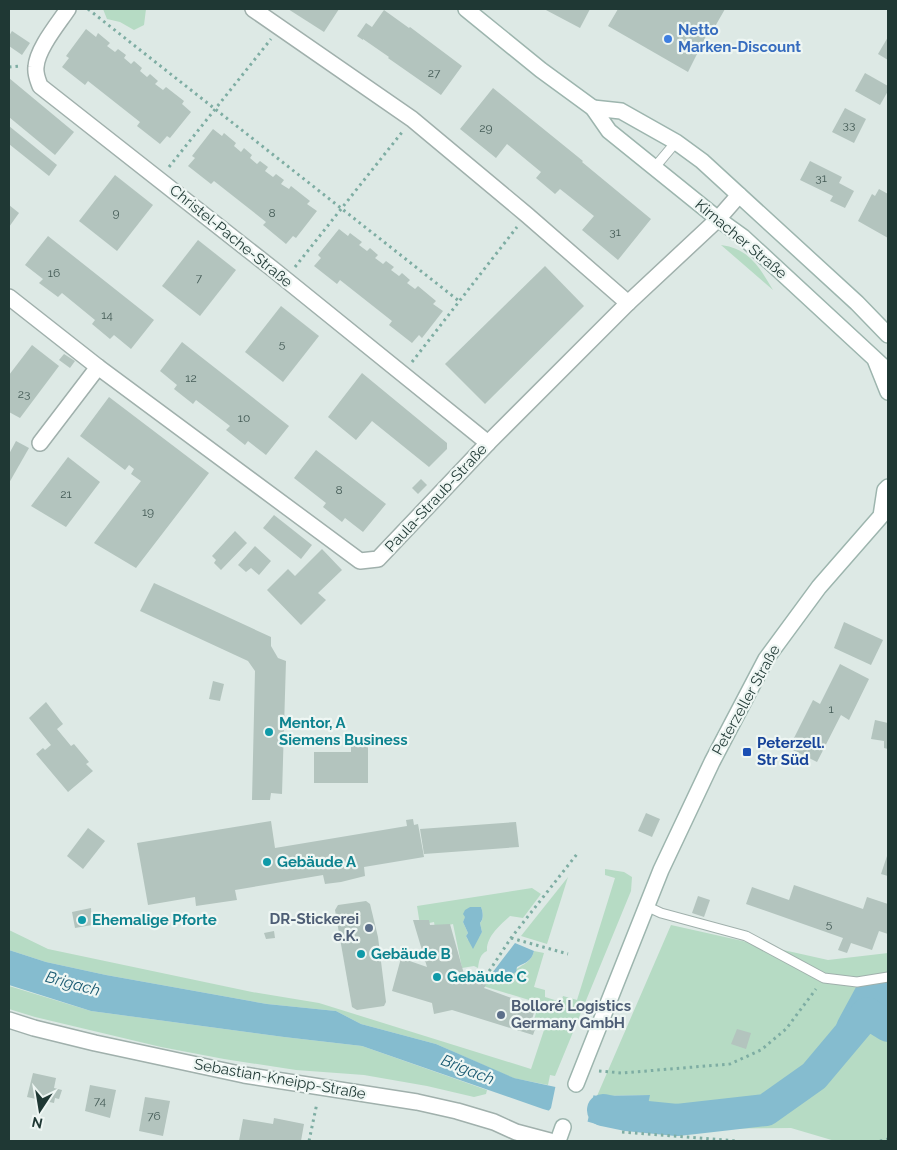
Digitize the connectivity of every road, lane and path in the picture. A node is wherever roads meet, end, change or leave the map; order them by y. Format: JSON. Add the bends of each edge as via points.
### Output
{"nodes":[{"id":1,"x":68,"y":9,"type":"edge"},
{"id":2,"x":88,"y":9,"type":"edge"},
{"id":3,"x":253,"y":9,"type":"edge"},
{"id":4,"x":466,"y":9,"type":"edge"},
{"id":5,"x":280,"y":27,"type":"junction"},
{"id":6,"x":594,"y":108,"type":"junction"},
{"id":7,"x":216,"y":109,"type":"junction"},
{"id":8,"x":412,"y":119,"type":"junction"},
{"id":9,"x":676,"y":142,"type":"junction"},
{"id":10,"x":655,"y":167,"type":"junction"},
{"id":11,"x":160,"y":179,"type":"junction"},
{"id":12,"x":739,"y":195,"type":"junction"},
{"id":13,"x":342,"y":209,"type":"junction"},
{"id":14,"x":527,"y":215,"type":"junction"},
{"id":15,"x":718,"y":219,"type":"junction"},
{"id":16,"x":286,"y":279,"type":"junction"},
{"id":17,"x":9,"y":297,"type":"edge"},
{"id":18,"x":459,"y":301,"type":"junction"},
{"id":19,"x":628,"y":303,"type":"junction"},
{"id":20,"x":888,"y":335,"type":"edge"},
{"id":21,"x":873,"y":356,"type":"junction"},
{"id":22,"x":98,"y":367,"type":"junction"},
{"id":23,"x":888,"y":371,"type":"edge"},
{"id":24,"x":403,"y":374,"type":"junction"},
{"id":25,"x":888,"y":392,"type":"edge"},
{"id":26,"x":40,"y":443,"type":"dead end"},
{"id":27,"x":488,"y":443,"type":"junction"},
{"id":28,"x":888,"y":487,"type":"edge"},
{"id":29,"x":885,"y":515,"type":"edge"},
{"id":30,"x":577,"y":854,"type":"dead end"},
{"id":31,"x":646,"y":906,"type":"junction"},
{"id":32,"x":511,"y":938,"type":"junction"},
{"id":33,"x":568,"y":954,"type":"dead end"},
{"id":34,"x":888,"y":977,"type":"edge"},
{"id":35,"x":824,"y":978,"type":"junction"},
{"id":36,"x":482,"y":982,"type":"dead end"},
{"id":37,"x":9,"y":1020,"type":"edge"},
{"id":38,"x":596,"y":1070,"type":"dead end"},
{"id":39,"x":576,"y":1084,"type":"dead end"},
{"id":40,"x":320,"y":1087,"type":"junction"},
{"id":41,"x":563,"y":1126,"type":"dead end"},
{"id":42,"x":622,"y":1132,"type":"dead end"},
{"id":43,"x":888,"y":1139,"type":"edge"},
{"id":44,"x":309,"y":1141,"type":"edge"},
{"id":45,"x":550,"y":1141,"type":"edge"},
{"id":46,"x":558,"y":1141,"type":"edge"},
{"id":47,"x":737,"y":1141,"type":"edge"},
{"id":48,"x":880,"y":1141,"type":"edge"}],
"edges":[{"from":1,"to":11,"type":"street","name":"Christel-Pache-Straße","via":[[39,54],[36,75],[40,86]]},
{"from":2,"to":7,"type":"path"},
{"from":3,"to":5,"type":"street"},
{"from":4,"to":6,"type":"street","name":"Kirnacher Straße"},
{"from":5,"to":7,"type":"path"},
{"from":5,"to":8,"type":"street"},
{"from":6,"to":9,"type":"street","name":"Kirnacher Straße","via":[[621,111]]},
{"from":6,"to":10,"type":"street","name":"Kirnacher Straße","via":[[609,131]]},
{"from":7,"to":11,"type":"path"},
{"from":7,"to":13,"type":"path"},
{"from":8,"to":13,"type":"path"},
{"from":8,"to":14,"type":"street"},
{"from":9,"to":10,"type":"lane"},
{"from":9,"to":12,"type":"street","name":"Kirnacher Straße"},
{"from":10,"to":15,"type":"street","name":"Kirnacher Straße"},
{"from":11,"to":16,"type":"street","name":"Christel-Pache-Straße"},
{"from":12,"to":15,"type":"street","name":"Paula-Straub-Straße"},
{"from":12,"to":20,"type":"street","name":"Kirnacher Straße"},
{"from":13,"to":16,"type":"path"},
{"from":13,"to":18,"type":"path"},
{"from":14,"to":18,"type":"path"},
{"from":14,"to":19,"type":"street"},
{"from":15,"to":19,"type":"street","name":"Paula-Straub-Straße"},
{"from":15,"to":21,"type":"street","name":"Kirnacher Straße","via":[[743,237]]},
{"from":16,"to":24,"type":"street","name":"Christel-Pache-Straße"},
{"from":17,"to":22,"type":"street","name":"Paula-Straub-Straße"},
{"from":18,"to":24,"type":"path"},
{"from":19,"to":27,"type":"street","name":"Paula-Straub-Straße"},
{"from":21,"to":23,"type":"street","name":"Kirnacher Straße"},
{"from":21,"to":25,"type":"street"},
{"from":22,"to":26,"type":"street"},
{"from":22,"to":27,"type":"street","name":"Paula-Straub-Straße","via":[[360,561],[378,559]]},
{"from":24,"to":27,"type":"street","name":"Christel-Pache-Straße"},
{"from":28,"to":29,"type":"street","name":"Peterzeller Straße"},
{"from":29,"to":31,"type":"street","name":"Peterzeller Straße","via":[[823,582],[766,660],[712,762]]},
{"from":30,"to":32,"type":"path"},
{"from":31,"to":35,"type":"lane","via":[[746,936]]},
{"from":31,"to":39,"type":"street","name":"Peterzeller Straße"},
{"from":32,"to":33,"type":"path"},
{"from":32,"to":36,"type":"path"},
{"from":34,"to":35,"type":"lane","via":[[857,982]]},
{"from":35,"to":38,"type":"path","via":[[786,1029],[761,1050],[730,1064],[622,1073]]},
{"from":37,"to":40,"type":"street","name":"Sebastian-Kneipp-Straße","via":[[147,1055]]},
{"from":40,"to":44,"type":"path"},
{"from":40,"to":45,"type":"street","name":"Sebastian-Kneipp-Straße","via":[[457,1111]]},
{"from":41,"to":46,"type":"street"},
{"from":42,"to":47,"type":"path"},
{"from":43,"to":48,"type":"path"}]}
